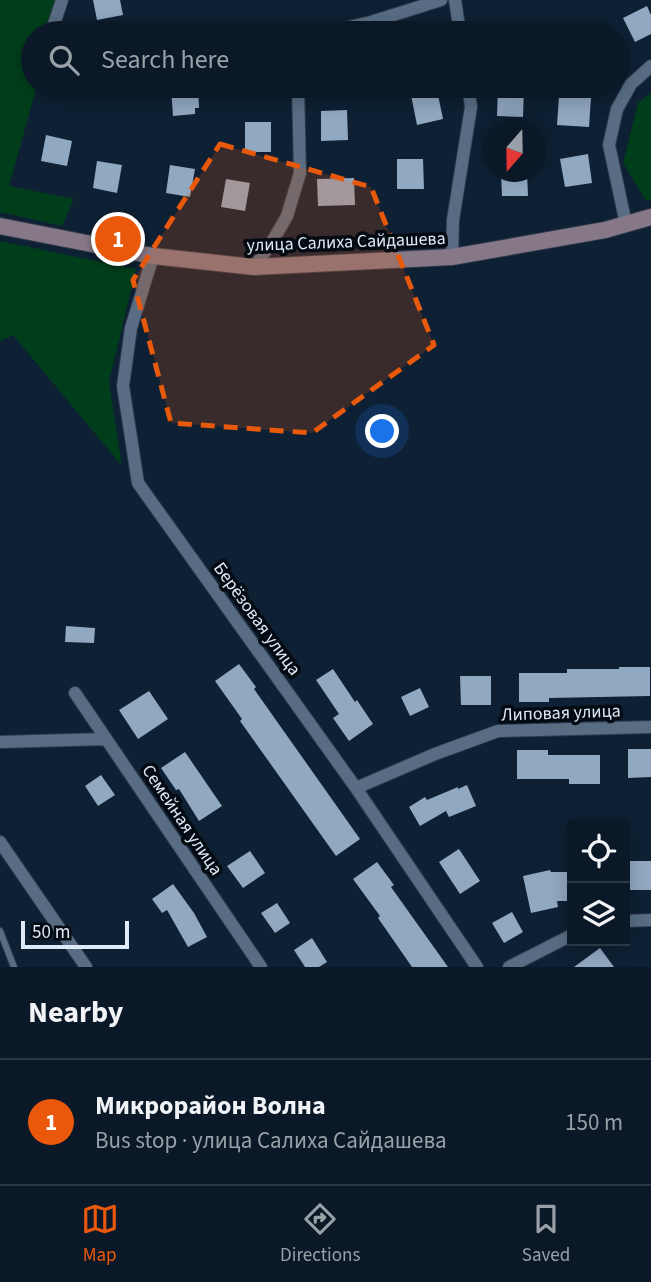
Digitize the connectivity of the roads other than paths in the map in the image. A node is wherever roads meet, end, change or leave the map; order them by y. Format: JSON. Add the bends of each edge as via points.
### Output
{"nodes":[{"id":1,"x":62,"y":0,"type":"edge"},
{"id":2,"x":441,"y":0,"type":"edge"},
{"id":3,"x":455,"y":0,"type":"edge"},
{"id":4,"x":55,"y":21,"type":"edge"},
{"id":5,"x":374,"y":21,"type":"edge"},
{"id":6,"x":458,"y":21,"type":"edge"},
{"id":7,"x":651,"y":66,"type":"edge"},
{"id":8,"x":630,"y":85,"type":"edge"},
{"id":9,"x":298,"y":98,"type":"edge"},
{"id":10,"x":470,"y":98,"type":"edge"},
{"id":11,"x":623,"y":98,"type":"edge"},
{"id":12,"x":651,"y":217,"type":"edge"},
{"id":13,"x":626,"y":224,"type":"junction"},
{"id":14,"x":0,"y":226,"type":"edge"},
{"id":15,"x":153,"y":256,"type":"junction"},
{"id":16,"x":452,"y":257,"type":"junction"},
{"id":17,"x":254,"y":267,"type":"junction"},
{"id":18,"x":75,"y":693,"type":"dead end"},
{"id":19,"x":651,"y":727,"type":"edge"},
{"id":20,"x":105,"y":739,"type":"junction"},
{"id":21,"x":0,"y":742,"type":"edge"},
{"id":22,"x":356,"y":788,"type":"junction"},
{"id":23,"x":0,"y":842,"type":"edge"},
{"id":24,"x":651,"y":920,"type":"edge"},
{"id":25,"x":630,"y":921,"type":"edge"},
{"id":26,"x":0,"y":932,"type":"edge"},
{"id":27,"x":567,"y":938,"type":"edge"},
{"id":28,"x":14,"y":967,"type":"edge"},
{"id":29,"x":86,"y":967,"type":"edge"},
{"id":30,"x":261,"y":967,"type":"edge"},
{"id":31,"x":477,"y":967,"type":"edge"},
{"id":32,"x":509,"y":967,"type":"edge"}],
"edges":[{"from":1,"to":4,"type":"street"},
{"from":2,"to":5,"type":"street"},
{"from":3,"to":6,"type":"street"},
{"from":7,"to":8,"type":"street"},
{"from":9,"to":17,"type":"street","via":[[300,173],[287,216]]},
{"from":10,"to":16,"type":"street"},
{"from":11,"to":13,"type":"street","via":[[609,145]]},
{"from":12,"to":13,"type":"street","name":"улица Салиха Сайдашева"},
{"from":13,"to":16,"type":"street","name":"улица Салиха Сайдашева"},
{"from":14,"to":15,"type":"street","name":"улица Салиха Сайдашева"},
{"from":15,"to":17,"type":"street","name":"улица Салиха Сайдашева"},
{"from":15,"to":22,"type":"street","name":"Берёзовая улица","via":[[131,328],[123,386],[138,483]]},
{"from":16,"to":17,"type":"street","name":"улица Салиха Сайдашева"},
{"from":18,"to":20,"type":"street","name":"Семейная улица"},
{"from":19,"to":22,"type":"street","name":"Липовая улица","via":[[498,731]]},
{"from":20,"to":21,"type":"street"},
{"from":20,"to":30,"type":"street","name":"Семейная улица"},
{"from":22,"to":31,"type":"street","name":"Берёзовая улица"},
{"from":23,"to":29,"type":"street"},
{"from":24,"to":25,"type":"street"},
{"from":26,"to":28,"type":"lane"},
{"from":27,"to":32,"type":"street"}]}
